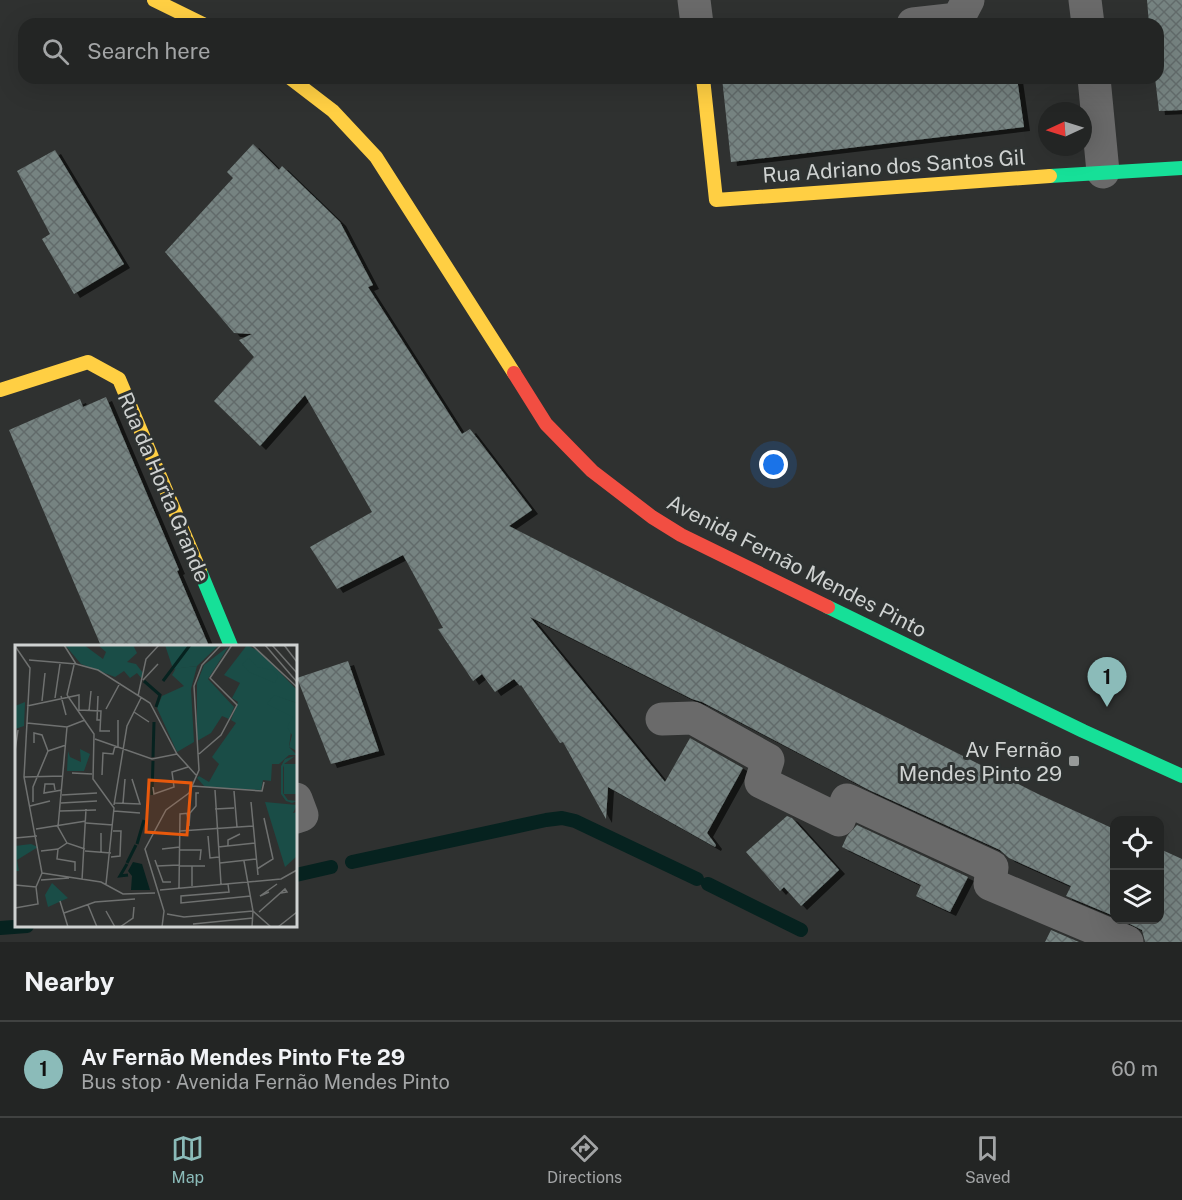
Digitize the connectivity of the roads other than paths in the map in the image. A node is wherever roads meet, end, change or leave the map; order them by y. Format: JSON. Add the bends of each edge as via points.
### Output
{"nodes":[{"id":1,"x":154,"y":0,"type":"edge"},
{"id":2,"x":694,"y":0,"type":"edge"},
{"id":3,"x":968,"y":0,"type":"edge"},
{"id":4,"x":1086,"y":0,"type":"edge"},
{"id":5,"x":191,"y":18,"type":"edge"},
{"id":6,"x":696,"y":18,"type":"edge"},
{"id":7,"x":959,"y":18,"type":"edge"},
{"id":8,"x":1088,"y":18,"type":"edge"},
{"id":9,"x":298,"y":84,"type":"edge"},
{"id":10,"x":704,"y":84,"type":"edge"},
{"id":11,"x":1095,"y":84,"type":"edge"},
{"id":12,"x":1182,"y":168,"type":"edge"},
{"id":13,"x":1103,"y":172,"type":"junction"},
{"id":14,"x":0,"y":390,"type":"edge"},
{"id":15,"x":231,"y":645,"type":"edge"},
{"id":16,"x":662,"y":719,"type":"dead end"},
{"id":17,"x":1182,"y":776,"type":"edge"},
{"id":18,"x":297,"y":802,"type":"edge"},
{"id":19,"x":297,"y":817,"type":"edge"},
{"id":20,"x":1127,"y":942,"type":"edge"}],
"edges":[{"from":1,"to":5,"type":"main road"},
{"from":2,"to":6,"type":"street"},
{"from":3,"to":7,"type":"street"},
{"from":4,"to":8,"type":"street"},
{"from":9,"to":17,"type":"main road","name":"Avenida Fernão Mendes Pinto","via":[[333,111],[376,157],[546,424],[592,471],[681,535]]},
{"from":10,"to":13,"type":"main road","name":"Rua Adriano dos Santos Gil","via":[[716,200]]},
{"from":11,"to":13,"type":"street"},
{"from":12,"to":13,"type":"main road","name":"Rua Adriano dos Santos Gil"},
{"from":14,"to":15,"type":"main road","name":"Rua da Horta Grande","via":[[88,362],[119,379]]},
{"from":16,"to":20,"type":"street","via":[[693,717],[768,760],[760,782],[839,820],[847,800],[992,867],[990,884]]},
{"from":18,"to":19,"type":"street","via":[[302,815]]}]}
